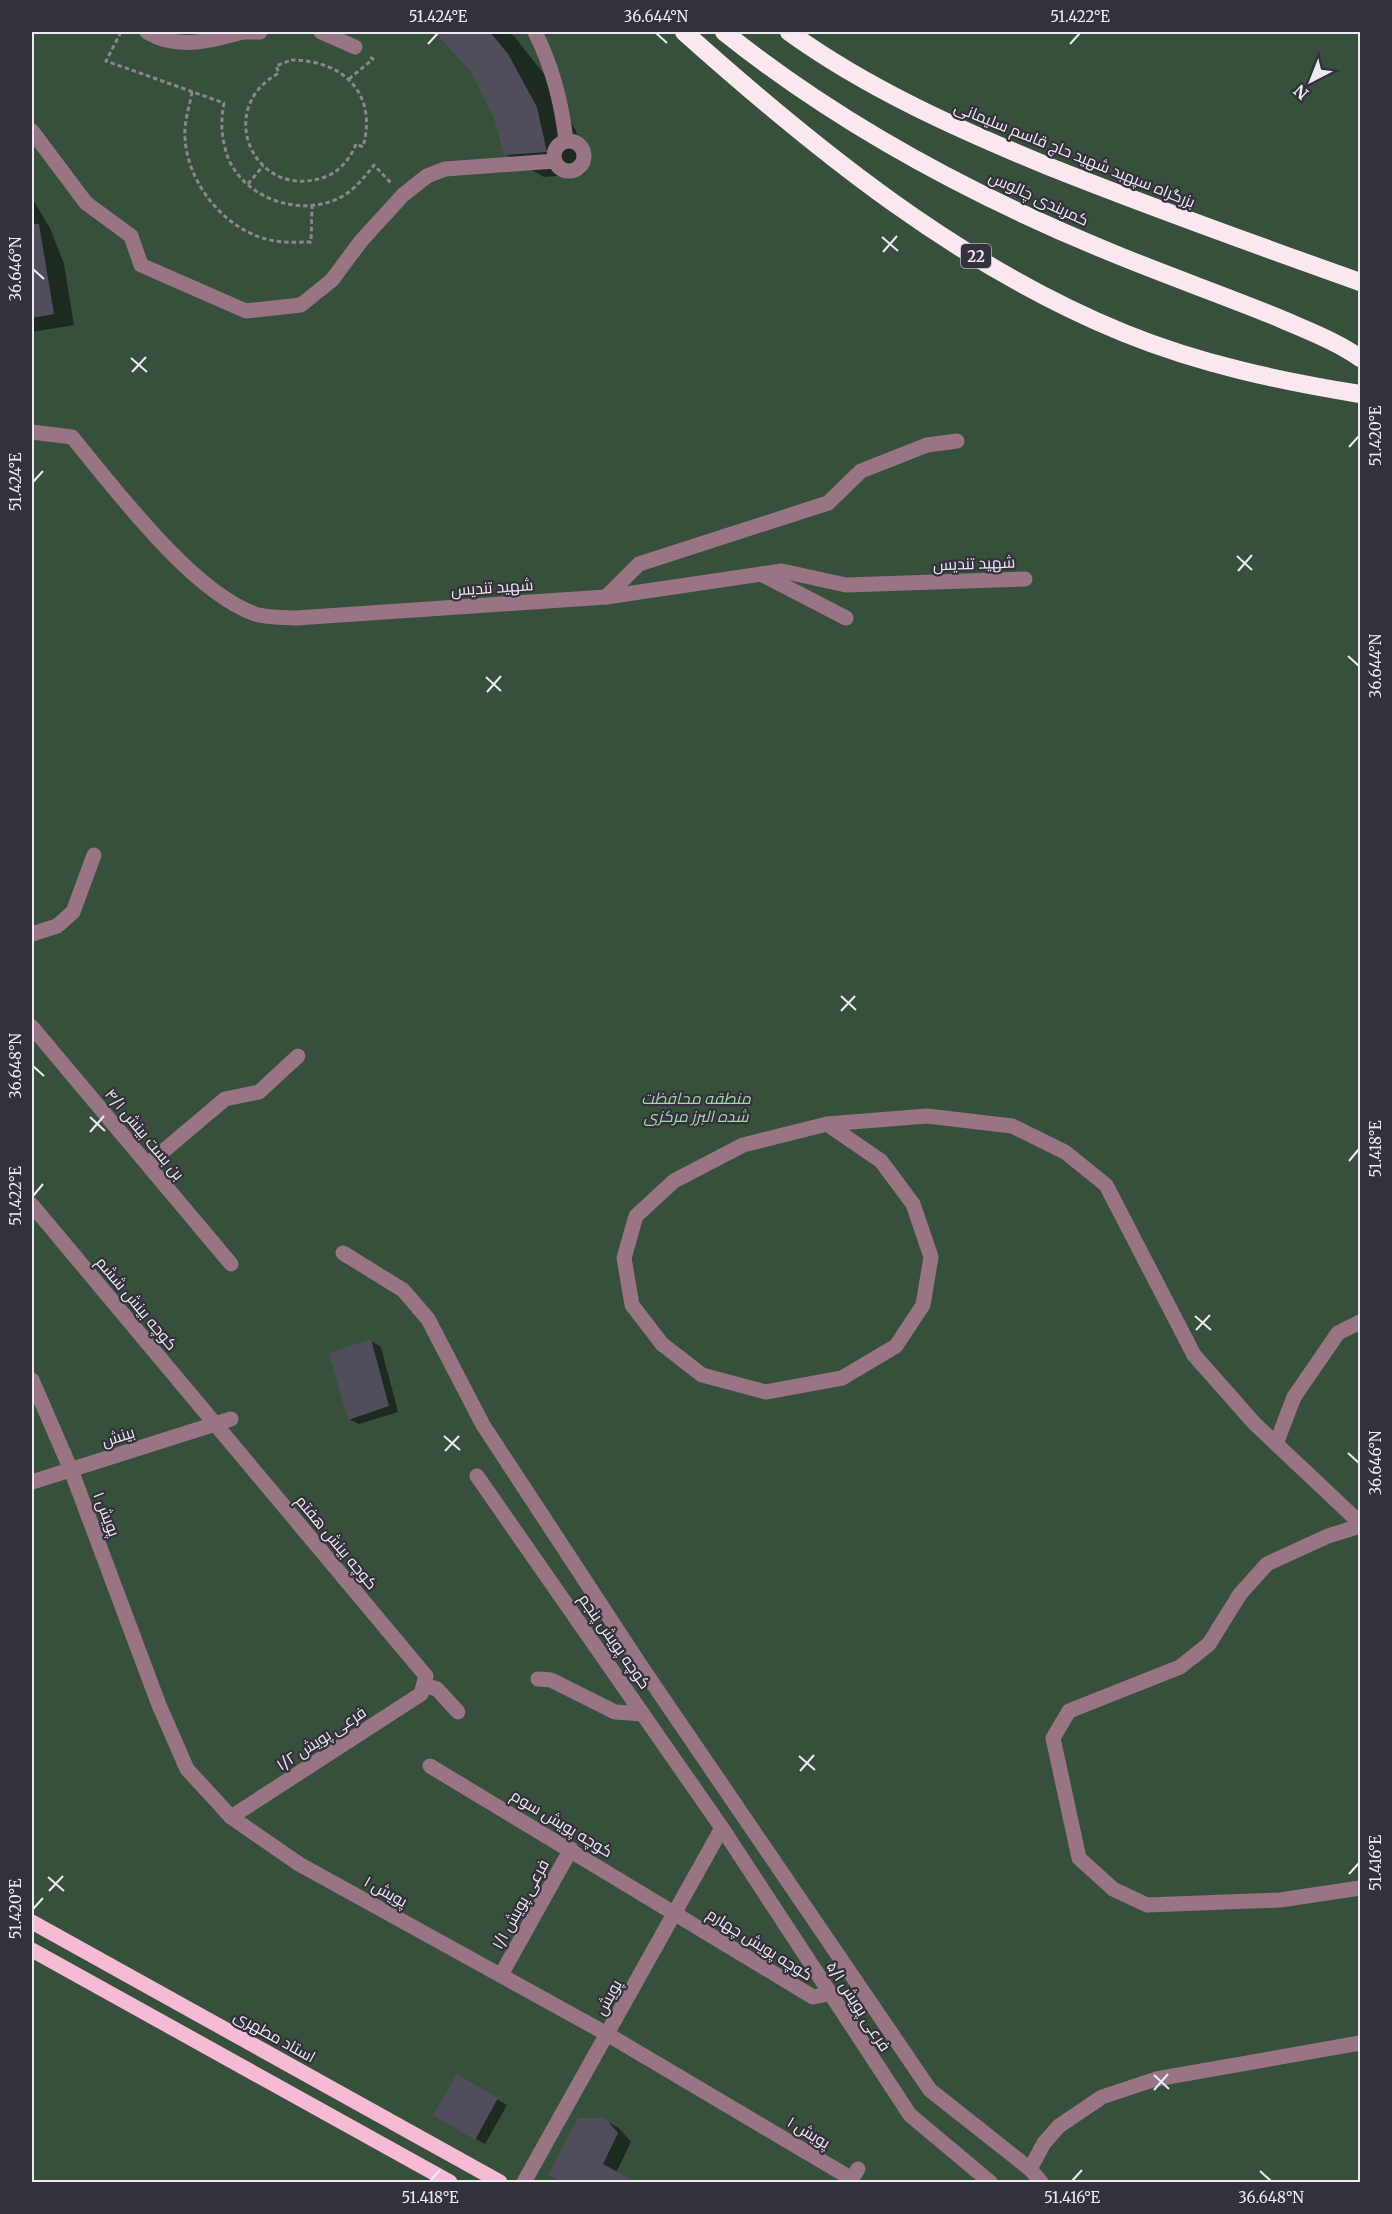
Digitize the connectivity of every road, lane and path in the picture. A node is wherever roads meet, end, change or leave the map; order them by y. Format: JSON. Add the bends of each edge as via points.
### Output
{"nodes":[{"id":1,"x":121,"y":32,"type":"edge"},
{"id":2,"x":147,"y":32,"type":"edge"},
{"id":3,"x":241,"y":32,"type":"edge"},
{"id":4,"x":260,"y":32,"type":"edge"},
{"id":5,"x":321,"y":32,"type":"edge"},
{"id":6,"x":535,"y":32,"type":"edge"},
{"id":7,"x":684,"y":32,"type":"edge"},
{"id":8,"x":724,"y":32,"type":"edge"},
{"id":9,"x":789,"y":32,"type":"edge"},
{"id":10,"x":355,"y":47,"type":"dead end"},
{"id":11,"x":192,"y":92,"type":"junction"},
{"id":12,"x":32,"y":131,"type":"edge"},
{"id":13,"x":566,"y":141,"type":"junction"},
{"id":14,"x":555,"y":161,"type":"junction"},
{"id":15,"x":263,"y":166,"type":"junction"},
{"id":16,"x":248,"y":184,"type":"junction"},
{"id":17,"x":403,"y":195,"type":"junction"},
{"id":18,"x":312,"y":206,"type":"junction"},
{"id":19,"x":1360,"y":282,"type":"edge"},
{"id":20,"x":1360,"y":358,"type":"edge"},
{"id":21,"x":1360,"y":394,"type":"edge"},
{"id":22,"x":32,"y":432,"type":"edge"},
{"id":23,"x":957,"y":441,"type":"dead end"},
{"id":24,"x":761,"y":574,"type":"junction"},
{"id":25,"x":1025,"y":579,"type":"dead end"},
{"id":26,"x":606,"y":597,"type":"junction"},
{"id":27,"x":846,"y":618,"type":"dead end"},
{"id":28,"x":94,"y":855,"type":"dead end"},
{"id":29,"x":32,"y":934,"type":"edge"},
{"id":30,"x":32,"y":1027,"type":"edge"},
{"id":31,"x":298,"y":1056,"type":"dead end"},
{"id":32,"x":827,"y":1124,"type":"junction"},
{"id":33,"x":148,"y":1164,"type":"junction"},
{"id":34,"x":32,"y":1205,"type":"edge"},
{"id":35,"x":343,"y":1253,"type":"dead end"},
{"id":36,"x":231,"y":1264,"type":"dead end"},
{"id":37,"x":1360,"y":1322,"type":"edge"},
{"id":38,"x":32,"y":1380,"type":"edge"},
{"id":39,"x":231,"y":1419,"type":"dead end"},
{"id":40,"x":216,"y":1424,"type":"junction"},
{"id":41,"x":1276,"y":1444,"type":"junction"},
{"id":42,"x":71,"y":1470,"type":"junction"},
{"id":43,"x":477,"y":1476,"type":"dead end"},
{"id":44,"x":32,"y":1482,"type":"edge"},
{"id":45,"x":1360,"y":1524,"type":"edge"},
{"id":46,"x":538,"y":1679,"type":"dead end"},
{"id":47,"x":424,"y":1685,"type":"junction"},
{"id":48,"x":458,"y":1712,"type":"dead end"},
{"id":49,"x":643,"y":1714,"type":"junction"},
{"id":50,"x":430,"y":1766,"type":"dead end"},
{"id":51,"x":231,"y":1817,"type":"junction"},
{"id":52,"x":722,"y":1828,"type":"junction"},
{"id":53,"x":571,"y":1850,"type":"junction"},
{"id":54,"x":1360,"y":1888,"type":"edge"},
{"id":55,"x":675,"y":1912,"type":"junction"},
{"id":56,"x":32,"y":1922,"type":"edge"},
{"id":57,"x":32,"y":1950,"type":"edge"},
{"id":58,"x":501,"y":1975,"type":"junction"},
{"id":59,"x":829,"y":1995,"type":"junction"},
{"id":60,"x":607,"y":2034,"type":"junction"},
{"id":61,"x":1360,"y":2043,"type":"edge"},
{"id":62,"x":858,"y":2169,"type":"dead end"},
{"id":63,"x":1030,"y":2169,"type":"junction"},
{"id":64,"x":450,"y":2182,"type":"edge"},
{"id":65,"x":500,"y":2182,"type":"edge"},
{"id":66,"x":524,"y":2182,"type":"edge"},
{"id":67,"x":990,"y":2182,"type":"edge"},
{"id":68,"x":1041,"y":2182,"type":"edge"}],
"edges":[{"from":1,"to":11,"type":"path","via":[[106,62]]},
{"from":2,"to":3,"type":"street","via":[[166,40],[201,43]]},
{"from":3,"to":4,"type":"street"},
{"from":5,"to":10,"type":"street"},
{"from":6,"to":13,"type":"street","via":[[563,113]]},
{"from":7,"to":21,"type":"highway","number":"22","via":[[816,145],[934,231],[1006,275],[1081,314],[1172,351],[1251,373]]},
{"from":8,"to":20,"type":"highway","name":"کمربندی چالوس","via":[[788,80],[872,134],[1001,203],[1110,252],[1310,332]]},
{"from":9,"to":19,"type":"highway","name":"بزرگراه سپهبد شهید حاج قاسم سلیمانی","via":[[882,88],[973,135],[1224,235]]},
{"from":11,"to":16,"type":"path","via":[[224,103],[220,123],[225,151],[238,175]]},
{"from":11,"to":18,"type":"path","via":[[185,130],[190,168],[209,201],[238,227],[273,241],[311,242]]},
{"from":12,"to":17,"type":"street","via":[[86,203],[131,236],[141,265],[246,312],[301,305],[332,280]]},
{"from":13,"to":14,"type":"street","via":[[557,146]]},
{"from":13,"to":14,"type":"street","via":[[576,142],[583,150],[582,164],[565,171]]},
{"from":14,"to":17,"type":"street","via":[[445,169],[427,176]]},
{"from":15,"to":15,"type":"path","via":[[278,177],[295,182],[313,181],[345,164],[356,144],[363,147],[367,116],[361,96],[349,79],[312,60],[291,60],[276,66],[279,73],[253,94],[246,112],[245,132],[251,151]]},
{"from":15,"to":16,"type":"path"},
{"from":16,"to":18,"type":"path","via":[[259,194],[284,205]]},
{"from":17,"to":18,"type":"path","via":[[374,165],[358,185],[337,199]]},
{"from":22,"to":26,"type":"street","name":"شهید تندیس","via":[[72,437],[150,531],[217,593],[256,615],[297,618]]},
{"from":23,"to":26,"type":"street","via":[[927,445],[861,471],[828,503],[639,564]]},
{"from":24,"to":25,"type":"street","name":"شهید تندیس","via":[[782,571],[846,585]]},
{"from":24,"to":26,"type":"street","name":"شهید تندیس"},
{"from":24,"to":27,"type":"street"},
{"from":28,"to":29,"type":"street","via":[[73,912],[57,926]]},
{"from":30,"to":33,"type":"street","name":"بن بست بینش ۴/۱"},
{"from":31,"to":33,"type":"street","via":[[259,1092],[225,1099]]},
{"from":32,"to":32,"type":"street","via":[[743,1145],[674,1181],[636,1216],[624,1258],[632,1305],[662,1344],[702,1375],[766,1392],[842,1378],[896,1346],[923,1305],[931,1257],[913,1204],[881,1161]]},
{"from":32,"to":41,"type":"street","via":[[937,1117],[1012,1126],[1065,1152],[1106,1185],[1194,1355]]},
{"from":33,"to":36,"type":"street","name":"بن بست بینش ۴/۱"},
{"from":34,"to":40,"type":"street","name":"کوچه بینش ششم"},
{"from":35,"to":63,"type":"street","via":[[403,1290],[428,1319],[483,1425],[643,1669],[930,2090]]},
{"from":37,"to":41,"type":"street","via":[[1338,1333],[1294,1397]]},
{"from":38,"to":42,"type":"street","name":"پویش ۱"},
{"from":39,"to":40,"type":"street","name":"بینش"},
{"from":40,"to":42,"type":"street","name":"بینش"},
{"from":40,"to":47,"type":"street","name":"کوچه بینش هفتم","via":[[426,1676]]},
{"from":41,"to":45,"type":"street"},
{"from":42,"to":44,"type":"street","name":"بینش"},
{"from":42,"to":51,"type":"street","name":"پویش ۱","via":[[187,1769]]},
{"from":43,"to":49,"type":"street","name":"کوچه پویش پنجم"},
{"from":45,"to":54,"type":"street","via":[[1267,1564],[1240,1594],[1209,1644],[1180,1667],[1069,1711],[1053,1738],[1079,1858],[1113,1889],[1147,1905],[1280,1900]]},
{"from":46,"to":49,"type":"street","via":[[551,1680],[615,1712]]},
{"from":47,"to":48,"type":"street","via":[[437,1689]]},
{"from":47,"to":51,"type":"street","name":"فرعی پویش ۱/۲","via":[[421,1694]]},
{"from":49,"to":52,"type":"street","name":"کوچه پویش پنجم"},
{"from":50,"to":53,"type":"street","name":"کوچه پویش سوم"},
{"from":51,"to":58,"type":"street","name":"پویش ۱","via":[[299,1864]]},
{"from":52,"to":55,"type":"street","name":"پویش"},
{"from":52,"to":59,"type":"street","name":"فرعی پویش ۵/۱"},
{"from":53,"to":55,"type":"street","name":"کوچه پویش سوم"},
{"from":53,"to":58,"type":"street","name":"فرعی پویش ۱/۱"},
{"from":55,"to":59,"type":"street","name":"کوچه پویش چهارم","via":[[813,1997]]},
{"from":55,"to":60,"type":"street","name":"پویش"},
{"from":56,"to":65,"type":"main road","name":"استاد مطهری"},
{"from":57,"to":64,"type":"main road"},
{"from":58,"to":60,"type":"street","name":"پویش ۱"},
{"from":59,"to":67,"type":"street","name":"فرعی پویش ۵/۱","via":[[910,2115]]},
{"from":60,"to":62,"type":"street","name":"پویش ۱","via":[[852,2179]]},
{"from":60,"to":66,"type":"street","name":"پویش"},
{"from":61,"to":63,"type":"street","via":[[1156,2079],[1102,2097],[1059,2126]]},
{"from":63,"to":68,"type":"street"}]}
